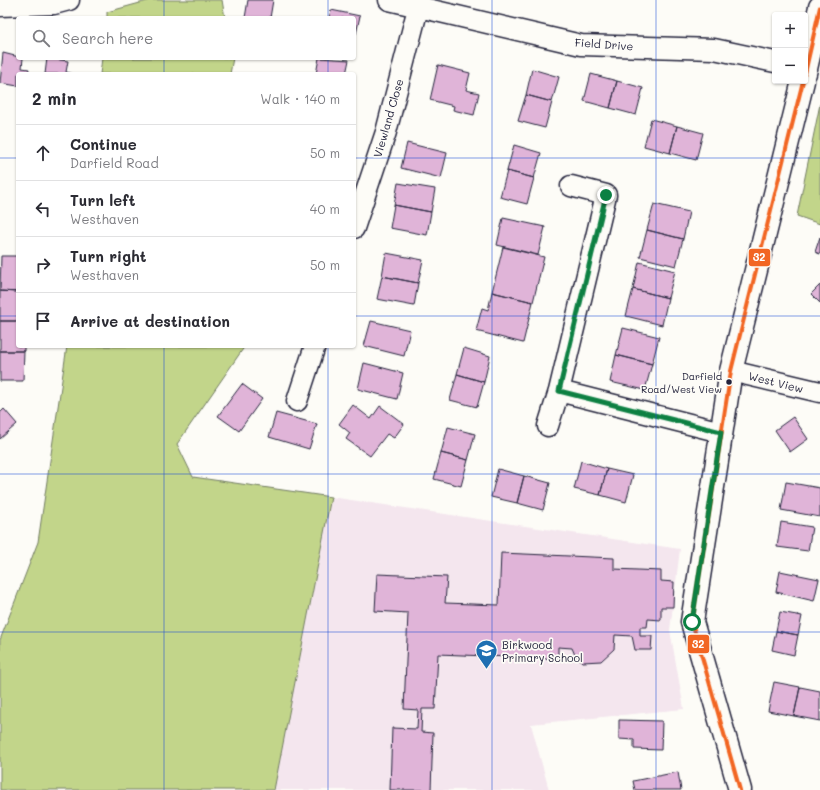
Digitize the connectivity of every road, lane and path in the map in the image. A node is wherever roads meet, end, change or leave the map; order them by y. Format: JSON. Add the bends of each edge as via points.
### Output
{"nodes":[{"id":1,"x":69,"y":0,"type":"edge"},
{"id":2,"x":389,"y":0,"type":"edge"},
{"id":3,"x":0,"y":6,"type":"edge"},
{"id":4,"x":820,"y":7,"type":"edge"},
{"id":5,"x":418,"y":8,"type":"junction"},
{"id":6,"x":808,"y":60,"type":"edge"},
{"id":7,"x":772,"y":61,"type":"edge"},
{"id":8,"x":802,"y":84,"type":"edge"},
{"id":9,"x":571,"y":186,"type":"dead end"},
{"id":10,"x":356,"y":222,"type":"edge"},
{"id":11,"x":314,"y":348,"type":"edge"},
{"id":12,"x":731,"y":371,"type":"junction"},
{"id":13,"x":559,"y":391,"type":"junction"},
{"id":14,"x":820,"y":392,"type":"edge"},
{"id":15,"x":297,"y":401,"type":"dead end"},
{"id":16,"x":548,"y":426,"type":"dead end"},
{"id":17,"x":721,"y":432,"type":"junction"},
{"id":18,"x":740,"y":790,"type":"edge"}],
"edges":[{"from":1,"to":3,"type":"street","via":[[54,4]]},
{"from":2,"to":5,"type":"street","name":"Field Drive"},
{"from":4,"to":6,"type":"street"},
{"from":5,"to":7,"type":"street","name":"Field Drive","via":[[581,45],[714,49]]},
{"from":5,"to":10,"type":"street","name":"Viewland Close","via":[[386,132]]},
{"from":8,"to":12,"type":"street"},
{"from":9,"to":13,"type":"street","via":[[606,195]]},
{"from":11,"to":15,"type":"street"},
{"from":12,"to":14,"type":"street","name":"West View"},
{"from":12,"to":17,"type":"street"},
{"from":13,"to":16,"type":"street"},
{"from":13,"to":17,"type":"street"},
{"from":17,"to":18,"type":"street","via":[[692,622]]}]}
